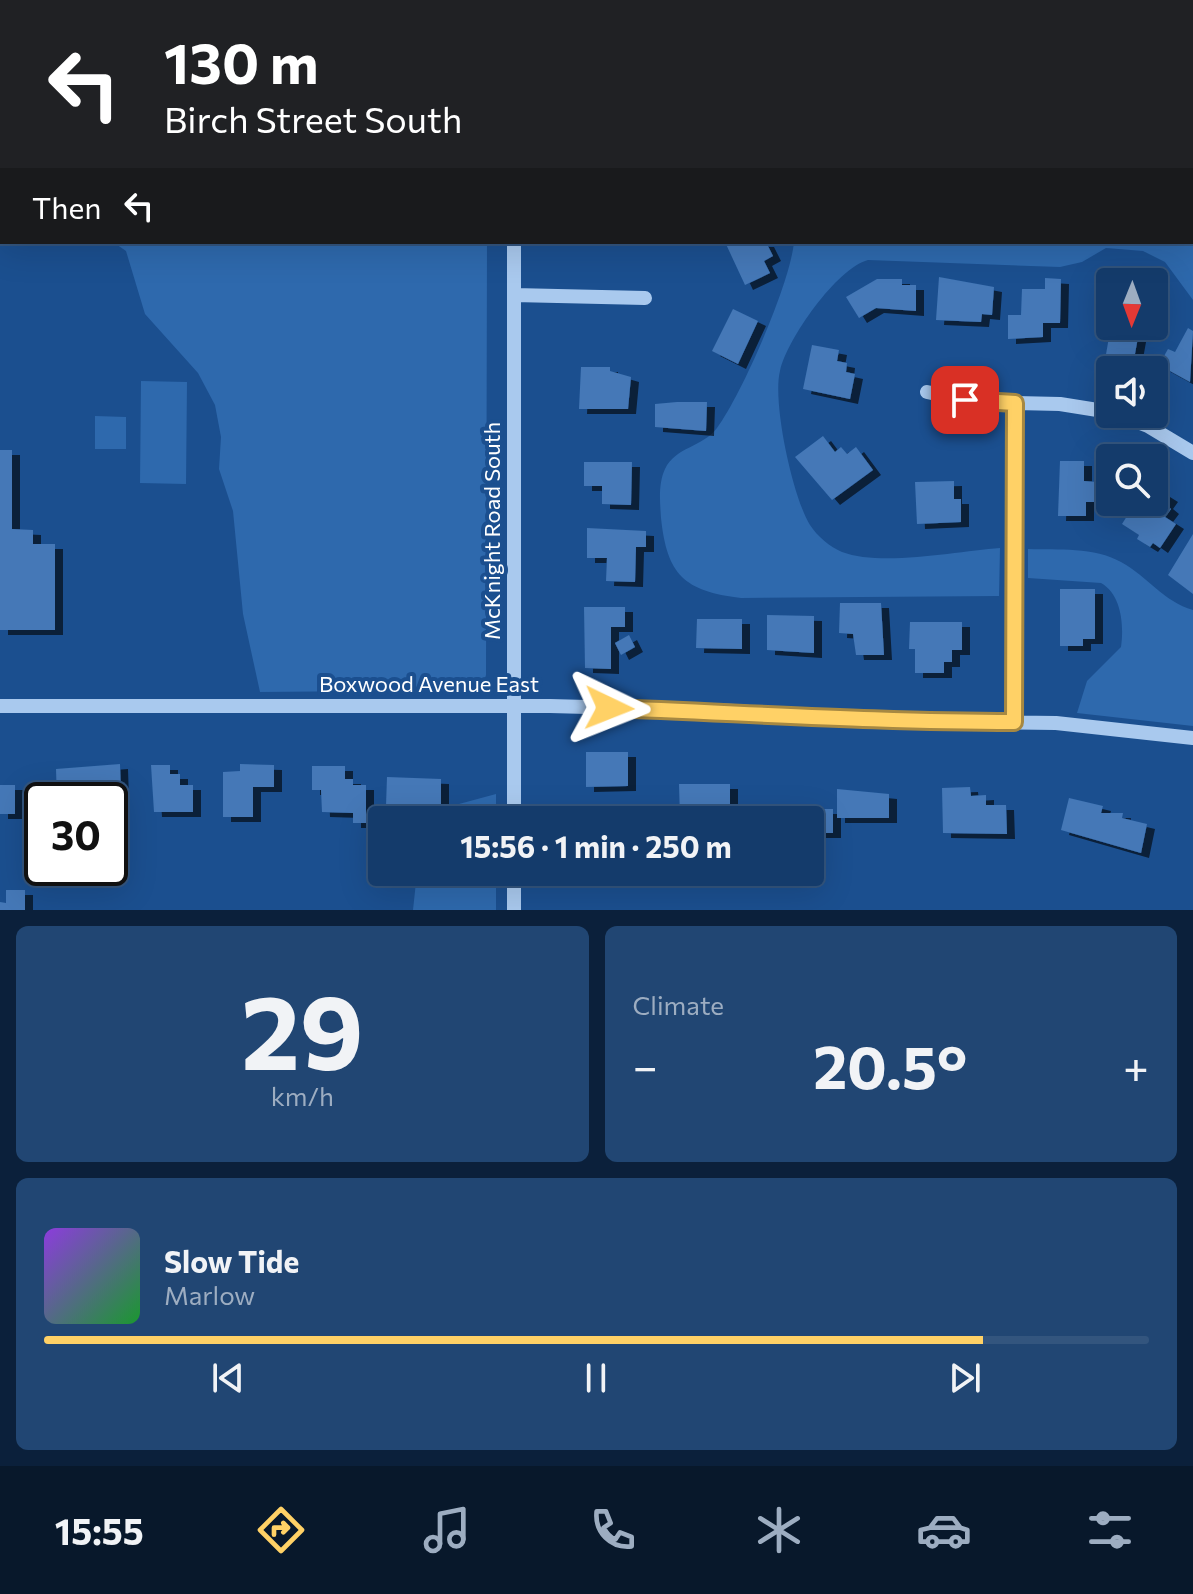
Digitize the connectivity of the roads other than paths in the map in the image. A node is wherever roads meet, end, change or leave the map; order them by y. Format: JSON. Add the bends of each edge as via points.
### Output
{"nodes":[{"id":1,"x":514,"y":244,"type":"edge"},
{"id":2,"x":514,"y":295,"type":"junction"},
{"id":3,"x":645,"y":298,"type":"dead end"},
{"id":4,"x":927,"y":392,"type":"dead end"},
{"id":5,"x":1015,"y":403,"type":"junction"},
{"id":6,"x":1096,"y":409,"type":"edge"},
{"id":7,"x":1151,"y":428,"type":"edge"},
{"id":8,"x":1193,"y":453,"type":"edge"},
{"id":9,"x":0,"y":706,"type":"edge"},
{"id":10,"x":515,"y":706,"type":"junction"},
{"id":11,"x":1014,"y":722,"type":"junction"},
{"id":12,"x":1193,"y":738,"type":"edge"},
{"id":13,"x":514,"y":806,"type":"edge"},
{"id":14,"x":514,"y":886,"type":"edge"},
{"id":15,"x":514,"y":910,"type":"edge"}],
"edges":[{"from":1,"to":2,"type":"street","name":"McKnight Road South"},
{"from":2,"to":3,"type":"street"},
{"from":2,"to":10,"type":"street","name":"McKnight Road South"},
{"from":4,"to":5,"type":"street","via":[[973,402]]},
{"from":5,"to":6,"type":"street"},
{"from":5,"to":11,"type":"street"},
{"from":7,"to":8,"type":"street"},
{"from":9,"to":10,"type":"street","name":"Boxwood Avenue East"},
{"from":10,"to":11,"type":"street","name":"Boxwood Avenue East"},
{"from":10,"to":13,"type":"street","name":"McKnight Road South"},
{"from":11,"to":12,"type":"street","name":"Boxwood Avenue East"},
{"from":14,"to":15,"type":"street"}]}
